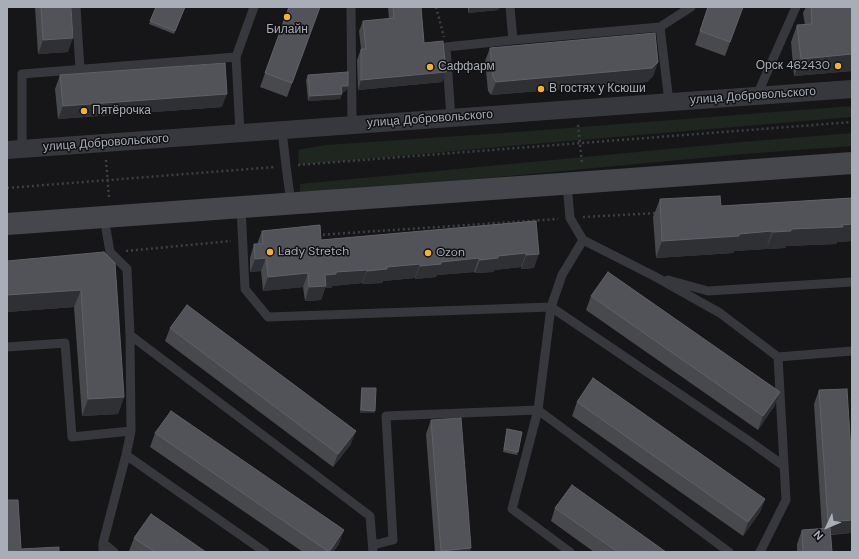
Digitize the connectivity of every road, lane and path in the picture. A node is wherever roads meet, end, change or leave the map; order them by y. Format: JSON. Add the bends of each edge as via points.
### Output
{"nodes":[{"id":1,"x":76,"y":7,"type":"edge"},
{"id":2,"x":254,"y":7,"type":"edge"},
{"id":3,"x":351,"y":7,"type":"edge"},
{"id":4,"x":436,"y":7,"type":"edge"},
{"id":5,"x":510,"y":7,"type":"edge"},
{"id":6,"x":691,"y":7,"type":"edge"},
{"id":7,"x":796,"y":7,"type":"edge"},
{"id":8,"x":660,"y":28,"type":"junction"},
{"id":9,"x":514,"y":40,"type":"junction"},
{"id":10,"x":446,"y":47,"type":"junction"},
{"id":11,"x":236,"y":57,"type":"junction"},
{"id":12,"x":80,"y":70,"type":"junction"},
{"id":13,"x":852,"y":88,"type":"edge"},
{"id":14,"x":757,"y":95,"type":"junction"},
{"id":15,"x":669,"y":102,"type":"junction"},
{"id":16,"x":577,"y":109,"type":"junction"},
{"id":17,"x":450,"y":118,"type":"junction"},
{"id":18,"x":852,"y":122,"type":"edge"},
{"id":19,"x":352,"y":125,"type":"junction"},
{"id":20,"x":282,"y":130,"type":"junction"},
{"id":21,"x":240,"y":133,"type":"junction"},
{"id":22,"x":105,"y":143,"type":"junction"},
{"id":23,"x":580,"y":144,"type":"junction"},
{"id":24,"x":15,"y":150,"type":"edge"},
{"id":25,"x":852,"y":163,"type":"edge"},
{"id":26,"x":286,"y":166,"type":"junction"},
{"id":27,"x":108,"y":180,"type":"junction"},
{"id":28,"x":575,"y":183,"type":"junction"},
{"id":29,"x":7,"y":188,"type":"edge"},
{"id":30,"x":292,"y":204,"type":"junction"},
{"id":31,"x":241,"y":207,"type":"junction"},
{"id":32,"x":664,"y":212,"type":"edge"},
{"id":33,"x":107,"y":217,"type":"junction"},
{"id":34,"x":570,"y":218,"type":"junction"},
{"id":35,"x":7,"y":224,"type":"edge"},
{"id":36,"x":313,"y":235,"type":"edge"},
{"id":37,"x":243,"y":240,"type":"junction"},
{"id":38,"x":582,"y":240,"type":"junction"},
{"id":39,"x":110,"y":252,"type":"junction"},
{"id":40,"x":654,"y":276,"type":"junction"},
{"id":41,"x":852,"y":282,"type":"edge"},
{"id":42,"x":551,"y":307,"type":"junction"},
{"id":43,"x":130,"y":335,"type":"junction"},
{"id":44,"x":7,"y":347,"type":"edge"},
{"id":45,"x":852,"y":351,"type":"edge"},
{"id":46,"x":778,"y":357,"type":"junction"},
{"id":47,"x":538,"y":410,"type":"junction"},
{"id":48,"x":131,"y":431,"type":"junction"},
{"id":49,"x":126,"y":454,"type":"junction"},
{"id":50,"x":784,"y":466,"type":"junction"},
{"id":51,"x":103,"y":548,"type":"edge"},
{"id":52,"x":373,"y":548,"type":"edge"},
{"id":53,"x":114,"y":552,"type":"edge"},
{"id":54,"x":265,"y":552,"type":"edge"},
{"id":55,"x":570,"y":552,"type":"edge"},
{"id":56,"x":729,"y":552,"type":"edge"},
{"id":57,"x":760,"y":552,"type":"edge"}],
"edges":[{"from":1,"to":12,"type":"lane"},
{"from":2,"to":11,"type":"lane"},
{"from":3,"to":19,"type":"lane"},
{"from":4,"to":10,"type":"path"},
{"from":5,"to":9,"type":"lane"},
{"from":6,"to":8,"type":"lane"},
{"from":7,"to":14,"type":"lane"},
{"from":8,"to":9,"type":"lane"},
{"from":8,"to":15,"type":"lane"},
{"from":9,"to":10,"type":"lane"},
{"from":10,"to":17,"type":"lane"},
{"from":11,"to":12,"type":"lane"},
{"from":11,"to":21,"type":"lane"},
{"from":12,"to":24,"type":"lane","via":[[22,74]]},
{"from":13,"to":14,"type":"street","name":"улица Добровольского"},
{"from":14,"to":15,"type":"street","name":"улица Добровольского"},
{"from":15,"to":16,"type":"street","name":"улица Добровольского"},
{"from":16,"to":17,"type":"street","name":"улица Добровольского"},
{"from":16,"to":23,"type":"path"},
{"from":17,"to":19,"type":"street","name":"улица Добровольского"},
{"from":18,"to":23,"type":"path"},
{"from":19,"to":20,"type":"street","name":"улица Добровольского"},
{"from":20,"to":21,"type":"street","name":"улица Добровольского"},
{"from":20,"to":26,"type":"lane"},
{"from":21,"to":22,"type":"street","name":"улица Добровольского"},
{"from":22,"to":24,"type":"street","name":"улица Добровольского"},
{"from":22,"to":27,"type":"path"},
{"from":23,"to":26,"type":"path"},
{"from":23,"to":28,"type":"path"},
{"from":25,"to":28,"type":"main road"},
{"from":26,"to":27,"type":"path"},
{"from":26,"to":30,"type":"lane"},
{"from":27,"to":29,"type":"path"},
{"from":27,"to":33,"type":"path"},
{"from":28,"to":30,"type":"main road"},
{"from":28,"to":34,"type":"lane"},
{"from":30,"to":31,"type":"main road"},
{"from":31,"to":33,"type":"main road"},
{"from":31,"to":37,"type":"lane"},
{"from":32,"to":34,"type":"path"},
{"from":33,"to":35,"type":"main road"},
{"from":33,"to":39,"type":"lane"},
{"from":34,"to":36,"type":"path"},
{"from":34,"to":38,"type":"lane"},
{"from":37,"to":39,"type":"path"},
{"from":37,"to":42,"type":"lane","via":[[245,289],[268,317]]},
{"from":38,"to":40,"type":"lane"},
{"from":38,"to":42,"type":"lane","via":[[562,275]]},
{"from":39,"to":43,"type":"lane","via":[[126,269]]},
{"from":40,"to":41,"type":"lane","via":[[708,291]]},
{"from":40,"to":46,"type":"lane","via":[[720,313]]},
{"from":42,"to":47,"type":"lane"},
{"from":42,"to":50,"type":"lane"},
{"from":43,"to":48,"type":"lane"},
{"from":43,"to":52,"type":"lane","via":[[370,516]]},
{"from":44,"to":48,"type":"lane","via":[[65,343],[72,437]]},
{"from":45,"to":46,"type":"lane"},
{"from":46,"to":50,"type":"lane"},
{"from":47,"to":52,"type":"lane","via":[[386,416],[393,540]]},
{"from":47,"to":55,"type":"lane","via":[[512,509]]},
{"from":47,"to":56,"type":"lane"},
{"from":48,"to":49,"type":"lane"},
{"from":49,"to":51,"type":"lane"},
{"from":49,"to":54,"type":"lane"},
{"from":50,"to":57,"type":"lane","via":[[786,500]]},
{"from":51,"to":53,"type":"lane"}]}
